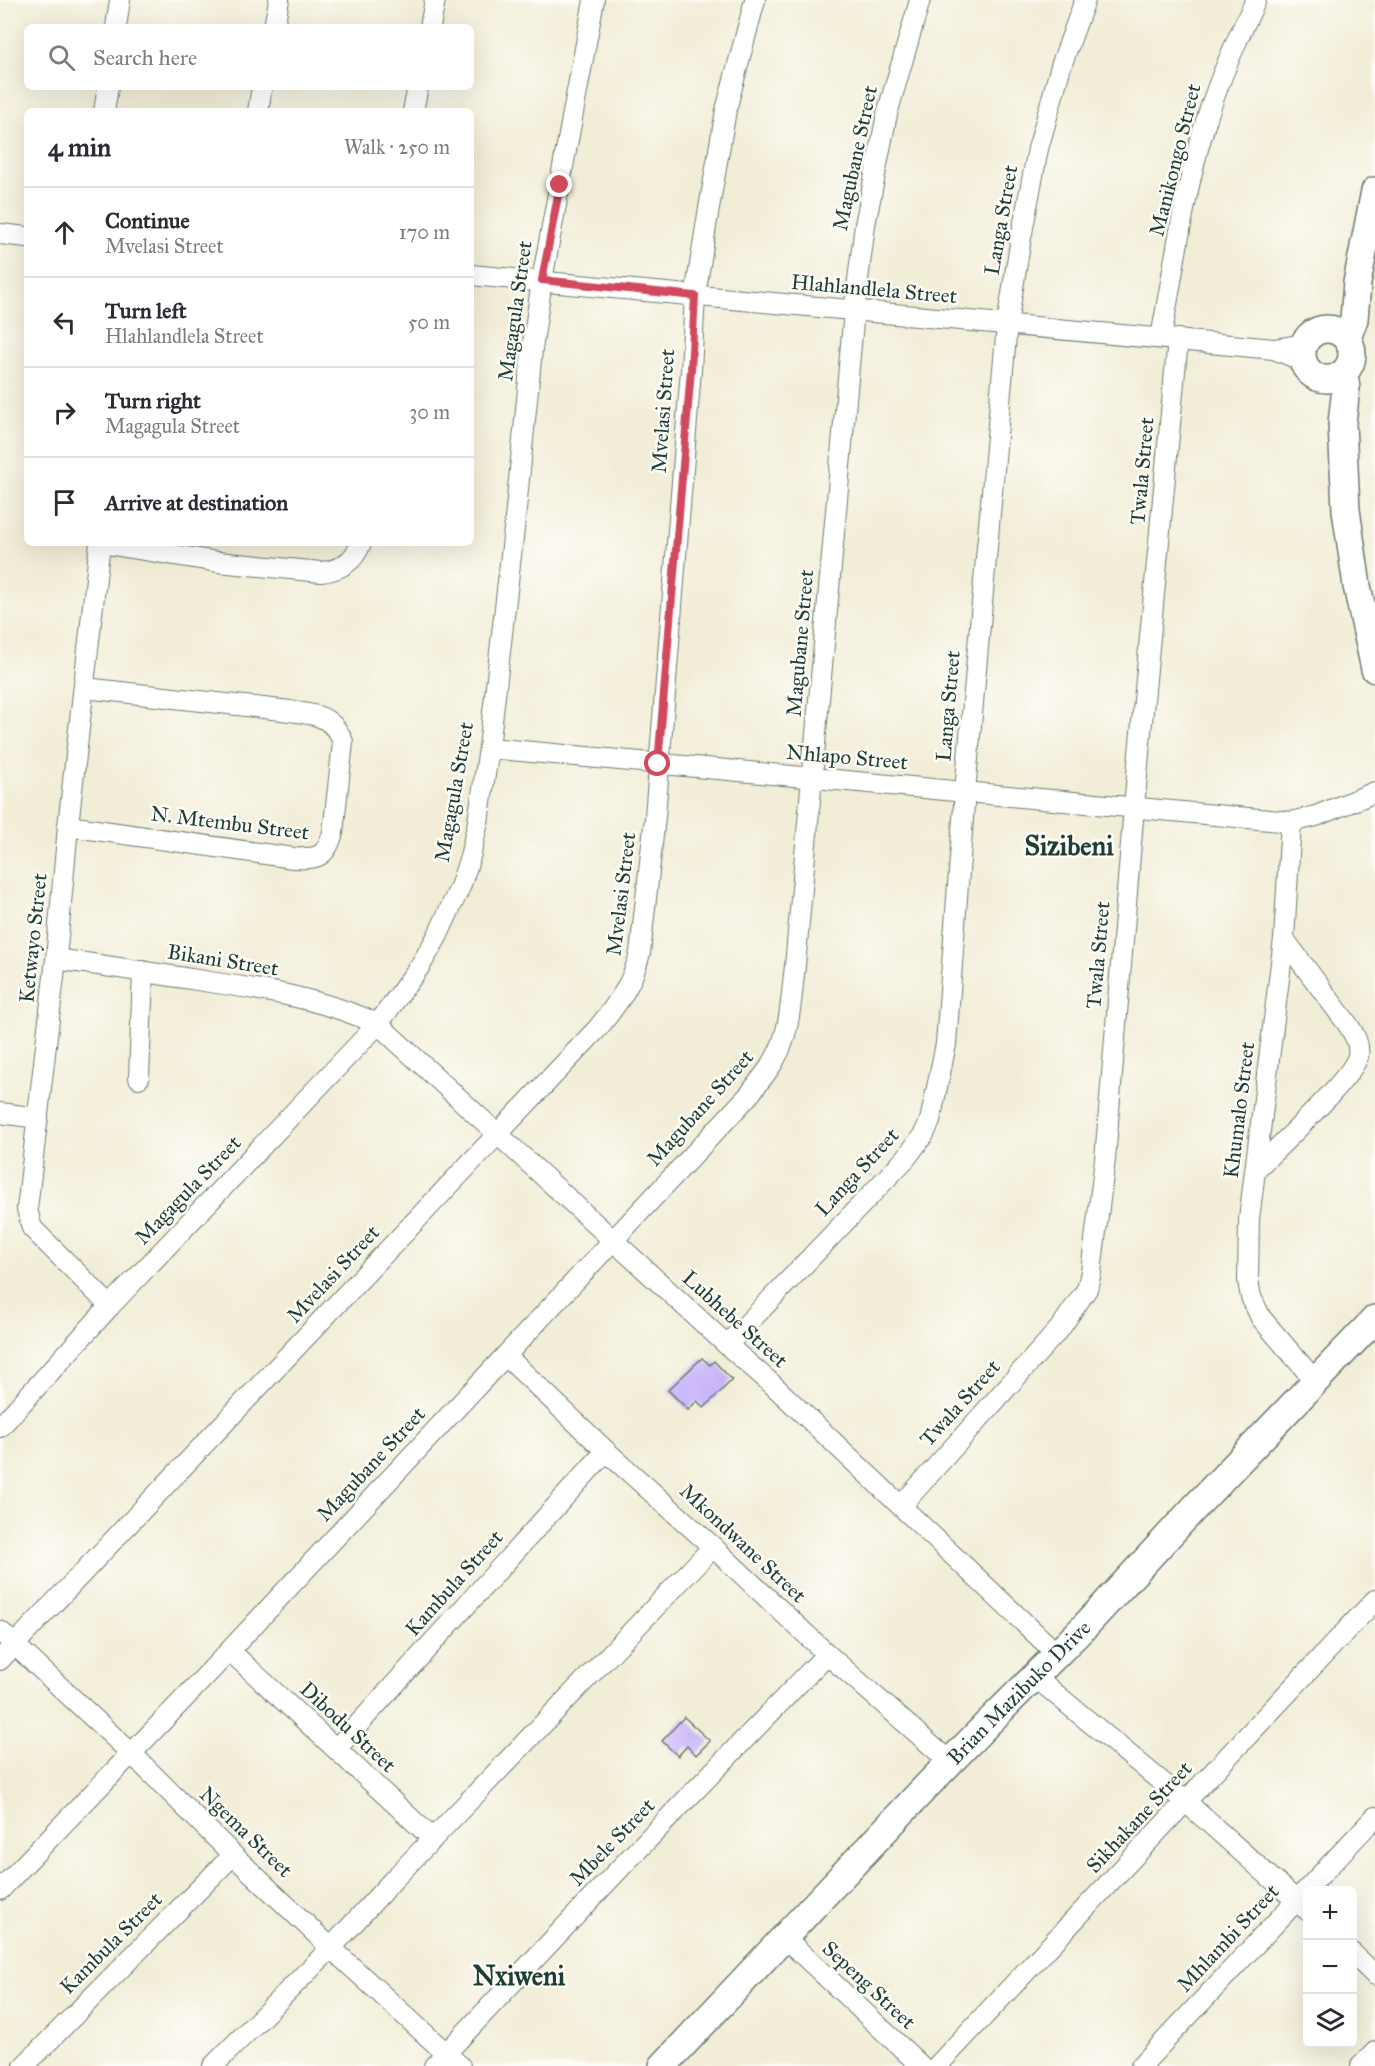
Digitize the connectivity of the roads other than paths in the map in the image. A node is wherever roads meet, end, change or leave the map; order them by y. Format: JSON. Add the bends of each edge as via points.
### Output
{"nodes":[{"id":1,"x":120,"y":0,"type":"edge"},
{"id":2,"x":279,"y":0,"type":"edge"},
{"id":3,"x":435,"y":0,"type":"edge"},
{"id":4,"x":594,"y":0,"type":"edge"},
{"id":5,"x":755,"y":0,"type":"edge"},
{"id":6,"x":920,"y":0,"type":"edge"},
{"id":7,"x":1085,"y":0,"type":"edge"},
{"id":8,"x":1256,"y":0,"type":"edge"},
{"id":9,"x":116,"y":24,"type":"edge"},
{"id":10,"x":275,"y":24,"type":"edge"},
{"id":11,"x":430,"y":24,"type":"edge"},
{"id":12,"x":108,"y":90,"type":"edge"},
{"id":13,"x":262,"y":90,"type":"edge"},
{"id":14,"x":417,"y":90,"type":"edge"},
{"id":15,"x":104,"y":108,"type":"edge"},
{"id":16,"x":258,"y":108,"type":"edge"},
{"id":17,"x":414,"y":108,"type":"edge"},
{"id":18,"x":1375,"y":191,"type":"edge"},
{"id":19,"x":0,"y":234,"type":"edge"},
{"id":20,"x":24,"y":237,"type":"edge"},
{"id":21,"x":474,"y":275,"type":"edge"},
{"id":22,"x":542,"y":280,"type":"junction"},
{"id":23,"x":695,"y":296,"type":"junction"},
{"id":24,"x":854,"y":311,"type":"junction"},
{"id":25,"x":1007,"y":325,"type":"junction"},
{"id":26,"x":1170,"y":338,"type":"junction"},
{"id":27,"x":1324,"y":354,"type":"junction"},
{"id":28,"x":100,"y":546,"type":"edge"},
{"id":29,"x":119,"y":546,"type":"edge"},
{"id":30,"x":361,"y":546,"type":"edge"},
{"id":31,"x":1375,"y":669,"type":"edge"},
{"id":32,"x":85,"y":688,"type":"junction"},
{"id":33,"x":489,"y":748,"type":"junction"},
{"id":34,"x":658,"y":764,"type":"junction"},
{"id":35,"x":813,"y":778,"type":"junction"},
{"id":36,"x":965,"y":792,"type":"junction"},
{"id":37,"x":1375,"y":792,"type":"edge"},
{"id":38,"x":1134,"y":807,"type":"junction"},
{"id":39,"x":1291,"y":822,"type":"junction"},
{"id":40,"x":68,"y":826,"type":"junction"},
{"id":41,"x":1284,"y":939,"type":"junction"},
{"id":42,"x":56,"y":959,"type":"junction"},
{"id":43,"x":143,"y":971,"type":"junction"},
{"id":44,"x":378,"y":1024,"type":"junction"},
{"id":45,"x":139,"y":1078,"type":"dead end"},
{"id":46,"x":0,"y":1113,"type":"edge"},
{"id":47,"x":38,"y":1118,"type":"junction"},
{"id":48,"x":498,"y":1135,"type":"junction"},
{"id":49,"x":1256,"y":1169,"type":"junction"},
{"id":50,"x":612,"y":1240,"type":"junction"},
{"id":51,"x":110,"y":1306,"type":"junction"},
{"id":52,"x":1375,"y":1319,"type":"edge"},
{"id":53,"x":727,"y":1345,"type":"junction"},
{"id":54,"x":506,"y":1356,"type":"junction"},
{"id":55,"x":1316,"y":1382,"type":"junction"},
{"id":56,"x":0,"y":1427,"type":"edge"},
{"id":57,"x":606,"y":1451,"type":"junction"},
{"id":58,"x":901,"y":1506,"type":"junction"},
{"id":59,"x":713,"y":1547,"type":"junction"},
{"id":60,"x":1375,"y":1600,"type":"edge"},
{"id":61,"x":7,"y":1638,"type":"edge"},
{"id":62,"x":230,"y":1650,"type":"junction"},
{"id":63,"x":827,"y":1654,"type":"junction"},
{"id":64,"x":1057,"y":1654,"type":"junction"},
{"id":65,"x":0,"y":1660,"type":"edge"},
{"id":66,"x":1034,"y":1676,"type":"junction"},
{"id":67,"x":337,"y":1748,"type":"junction"},
{"id":68,"x":131,"y":1753,"type":"junction"},
{"id":69,"x":950,"y":1762,"type":"junction"},
{"id":70,"x":1186,"y":1802,"type":"junction"},
{"id":71,"x":1375,"y":1817,"type":"edge"},
{"id":72,"x":433,"y":1839,"type":"junction"},
{"id":73,"x":233,"y":1855,"type":"junction"},
{"id":74,"x":0,"y":1890,"type":"edge"},
{"id":75,"x":1302,"y":1905,"type":"edge"},
{"id":76,"x":784,"y":1938,"type":"junction"},
{"id":77,"x":331,"y":1948,"type":"junction"},
{"id":78,"x":1357,"y":1957,"type":"edge"},
{"id":79,"x":1375,"y":1975,"type":"edge"},
{"id":80,"x":1375,"y":2052,"type":"edge"},
{"id":81,"x":446,"y":2062,"type":"edge"},
{"id":82,"x":24,"y":2066,"type":"edge"},
{"id":83,"x":213,"y":2066,"type":"edge"},
{"id":84,"x":663,"y":2066,"type":"edge"},
{"id":85,"x":921,"y":2066,"type":"edge"},
{"id":86,"x":937,"y":2066,"type":"edge"},
{"id":87,"x":1141,"y":2066,"type":"edge"},
{"id":88,"x":1361,"y":2066,"type":"edge"}],
"edges":[{"from":1,"to":9,"type":"street"},
{"from":2,"to":10,"type":"street"},
{"from":3,"to":11,"type":"street"},
{"from":4,"to":22,"type":"street","name":"Magagula Street"},
{"from":5,"to":23,"type":"street","name":"Mvelasi Street","via":[[726,110]]},
{"from":6,"to":24,"type":"street","name":"Magubane Street","via":[[887,114],[865,225]]},
{"from":7,"to":25,"type":"street","name":"Langa Street","via":[[1061,66],[1038,149]]},
{"from":8,"to":26,"type":"street","name":"Manikongo Street","via":[[1221,79],[1189,187]]},
{"from":12,"to":15,"type":"street"},
{"from":13,"to":16,"type":"street"},
{"from":14,"to":17,"type":"street"},
{"from":18,"to":27,"type":"street","via":[[1357,283]]},
{"from":19,"to":20,"type":"street"},
{"from":21,"to":22,"type":"street","name":"Hlahlandlela Street"},
{"from":22,"to":23,"type":"street","name":"Hlahlandlela Street"},
{"from":22,"to":33,"type":"street","name":"Magagula Street"},
{"from":23,"to":24,"type":"street","name":"Hlahlandlela Street"},
{"from":23,"to":34,"type":"street","name":"Mvelasi Street"},
{"from":24,"to":25,"type":"street","name":"Hlahlandlela Street"},
{"from":24,"to":35,"type":"street","name":"Magubane Street"},
{"from":25,"to":26,"type":"street","name":"Hlahlandlela Street"},
{"from":25,"to":36,"type":"street","name":"Langa Street"},
{"from":26,"to":27,"type":"street","name":"Hlahlandlela Street"},
{"from":26,"to":38,"type":"street","name":"Twala Street"},
{"from":27,"to":31,"type":"street","via":[[1346,388],[1342,423],[1346,510]]},
{"from":28,"to":32,"type":"street","name":"Ketwayo Street"},
{"from":29,"to":30,"type":"street","via":[[218,562],[321,572],[349,562]]},
{"from":32,"to":40,"type":"street","name":"Ketwayo Street"},
{"from":32,"to":40,"type":"street","name":"N. Mtembu Street","via":[[290,711],[330,721],[343,742],[333,833],[329,846],[313,859]]},
{"from":33,"to":34,"type":"street","name":"Nhlapo Street"},
{"from":33,"to":44,"type":"street","name":"Magagula Street","via":[[478,822],[460,887],[420,966]]},
{"from":34,"to":35,"type":"street","name":"Nhlapo Street"},
{"from":34,"to":48,"type":"street","name":"Mvelasi Street","via":[[648,895],[635,975],[598,1028]]},
{"from":35,"to":36,"type":"street","name":"Nhlapo Street"},
{"from":35,"to":50,"type":"street","name":"Magubane Street","via":[[795,966],[782,1044],[750,1094]]},
{"from":36,"to":38,"type":"street","name":"Nhlapo Street"},
{"from":36,"to":53,"type":"street","name":"Langa Street","via":[[946,1044],[930,1121],[906,1158]]},
{"from":37,"to":39,"type":"street","name":"Nhlapo Street"},
{"from":38,"to":39,"type":"street","name":"Nhlapo Street"},
{"from":38,"to":58,"type":"street","name":"Twala Street","via":[[1105,1159],[1087,1289],[1061,1327]]},
{"from":39,"to":41,"type":"street","name":"Khumalo Street"},
{"from":40,"to":42,"type":"street","name":"Ketwayo Street"},
{"from":41,"to":49,"type":"street","name":"Khumalo Street"},
{"from":41,"to":49,"type":"street","via":[[1349,1026],[1359,1053],[1339,1085]]},
{"from":42,"to":43,"type":"street","name":"Bikani Street"},
{"from":42,"to":47,"type":"street","name":"Ketwayo Street"},
{"from":43,"to":44,"type":"street","name":"Bikani Street","via":[[318,1001]]},
{"from":43,"to":45,"type":"street"},
{"from":44,"to":48,"type":"street","name":"Lubhebe Street"},
{"from":44,"to":51,"type":"street","name":"Magagula Street"},
{"from":46,"to":47,"type":"street"},
{"from":47,"to":51,"type":"street","name":"Ketwayo Street","via":[[28,1219],[32,1228]]},
{"from":48,"to":50,"type":"street","name":"Lubhebe Street"},
{"from":48,"to":61,"type":"street","name":"Mvelasi Street"},
{"from":49,"to":55,"type":"street","name":"Khumalo Street","via":[[1249,1220],[1251,1297],[1261,1318]]},
{"from":50,"to":53,"type":"street","name":"Lubhebe Street"},
{"from":50,"to":54,"type":"street","name":"Magubane Street"},
{"from":51,"to":56,"type":"street","name":"Magagula Street"},
{"from":52,"to":55,"type":"street","name":"Brian Mazibuko Drive"},
{"from":53,"to":58,"type":"street","name":"Lubhebe Street"},
{"from":54,"to":57,"type":"street","name":"Mkondwane Street"},
{"from":54,"to":62,"type":"street","name":"Magubane Street"},
{"from":55,"to":64,"type":"street","name":"Brian Mazibuko Drive"},
{"from":57,"to":59,"type":"street","name":"Mkondwane Street"},
{"from":57,"to":67,"type":"street","name":"Kambula Street"},
{"from":58,"to":64,"type":"street","name":"Lubhebe Street"},
{"from":59,"to":63,"type":"street","name":"Mkondwane Street"},
{"from":59,"to":72,"type":"street"},
{"from":60,"to":70,"type":"street","name":"Sikhakane Street"},
{"from":61,"to":65,"type":"street","name":"Mvelasi Street"},
{"from":61,"to":68,"type":"street","name":"Ngema Street"},
{"from":62,"to":67,"type":"street","name":"Dibodu Street"},
{"from":62,"to":68,"type":"street","name":"Magubane Street"},
{"from":63,"to":69,"type":"street","name":"Mkondwane Street"},
{"from":63,"to":81,"type":"street","name":"Mbele Street","via":[[608,1881]]},
{"from":64,"to":66,"type":"street","name":"Brian Mazibuko Drive"},
{"from":66,"to":69,"type":"street","name":"Brian Mazibuko Drive"},
{"from":66,"to":70,"type":"street"},
{"from":67,"to":72,"type":"street","name":"Dibodu Street"},
{"from":68,"to":73,"type":"street","name":"Ngema Street"},
{"from":68,"to":74,"type":"street","name":"Magubane Street"},
{"from":69,"to":76,"type":"street","name":"Brian Mazibuko Drive"},
{"from":70,"to":75,"type":"street"},
{"from":70,"to":86,"type":"street","name":"Sikhakane Street"},
{"from":71,"to":75,"type":"street","name":"Mhlambi Street"},
{"from":72,"to":77,"type":"street"},
{"from":73,"to":77,"type":"street","name":"Ngema Street"},
{"from":73,"to":82,"type":"street","name":"Kambula Street"},
{"from":75,"to":87,"type":"street","name":"Mhlambi Street"},
{"from":76,"to":84,"type":"street","name":"Brian Mazibuko Drive"},
{"from":76,"to":85,"type":"street","name":"Sepeng Street"},
{"from":77,"to":81,"type":"street","name":"Ngema Street"},
{"from":77,"to":83,"type":"street"},
{"from":78,"to":79,"type":"street"},
{"from":80,"to":88,"type":"street"}]}
